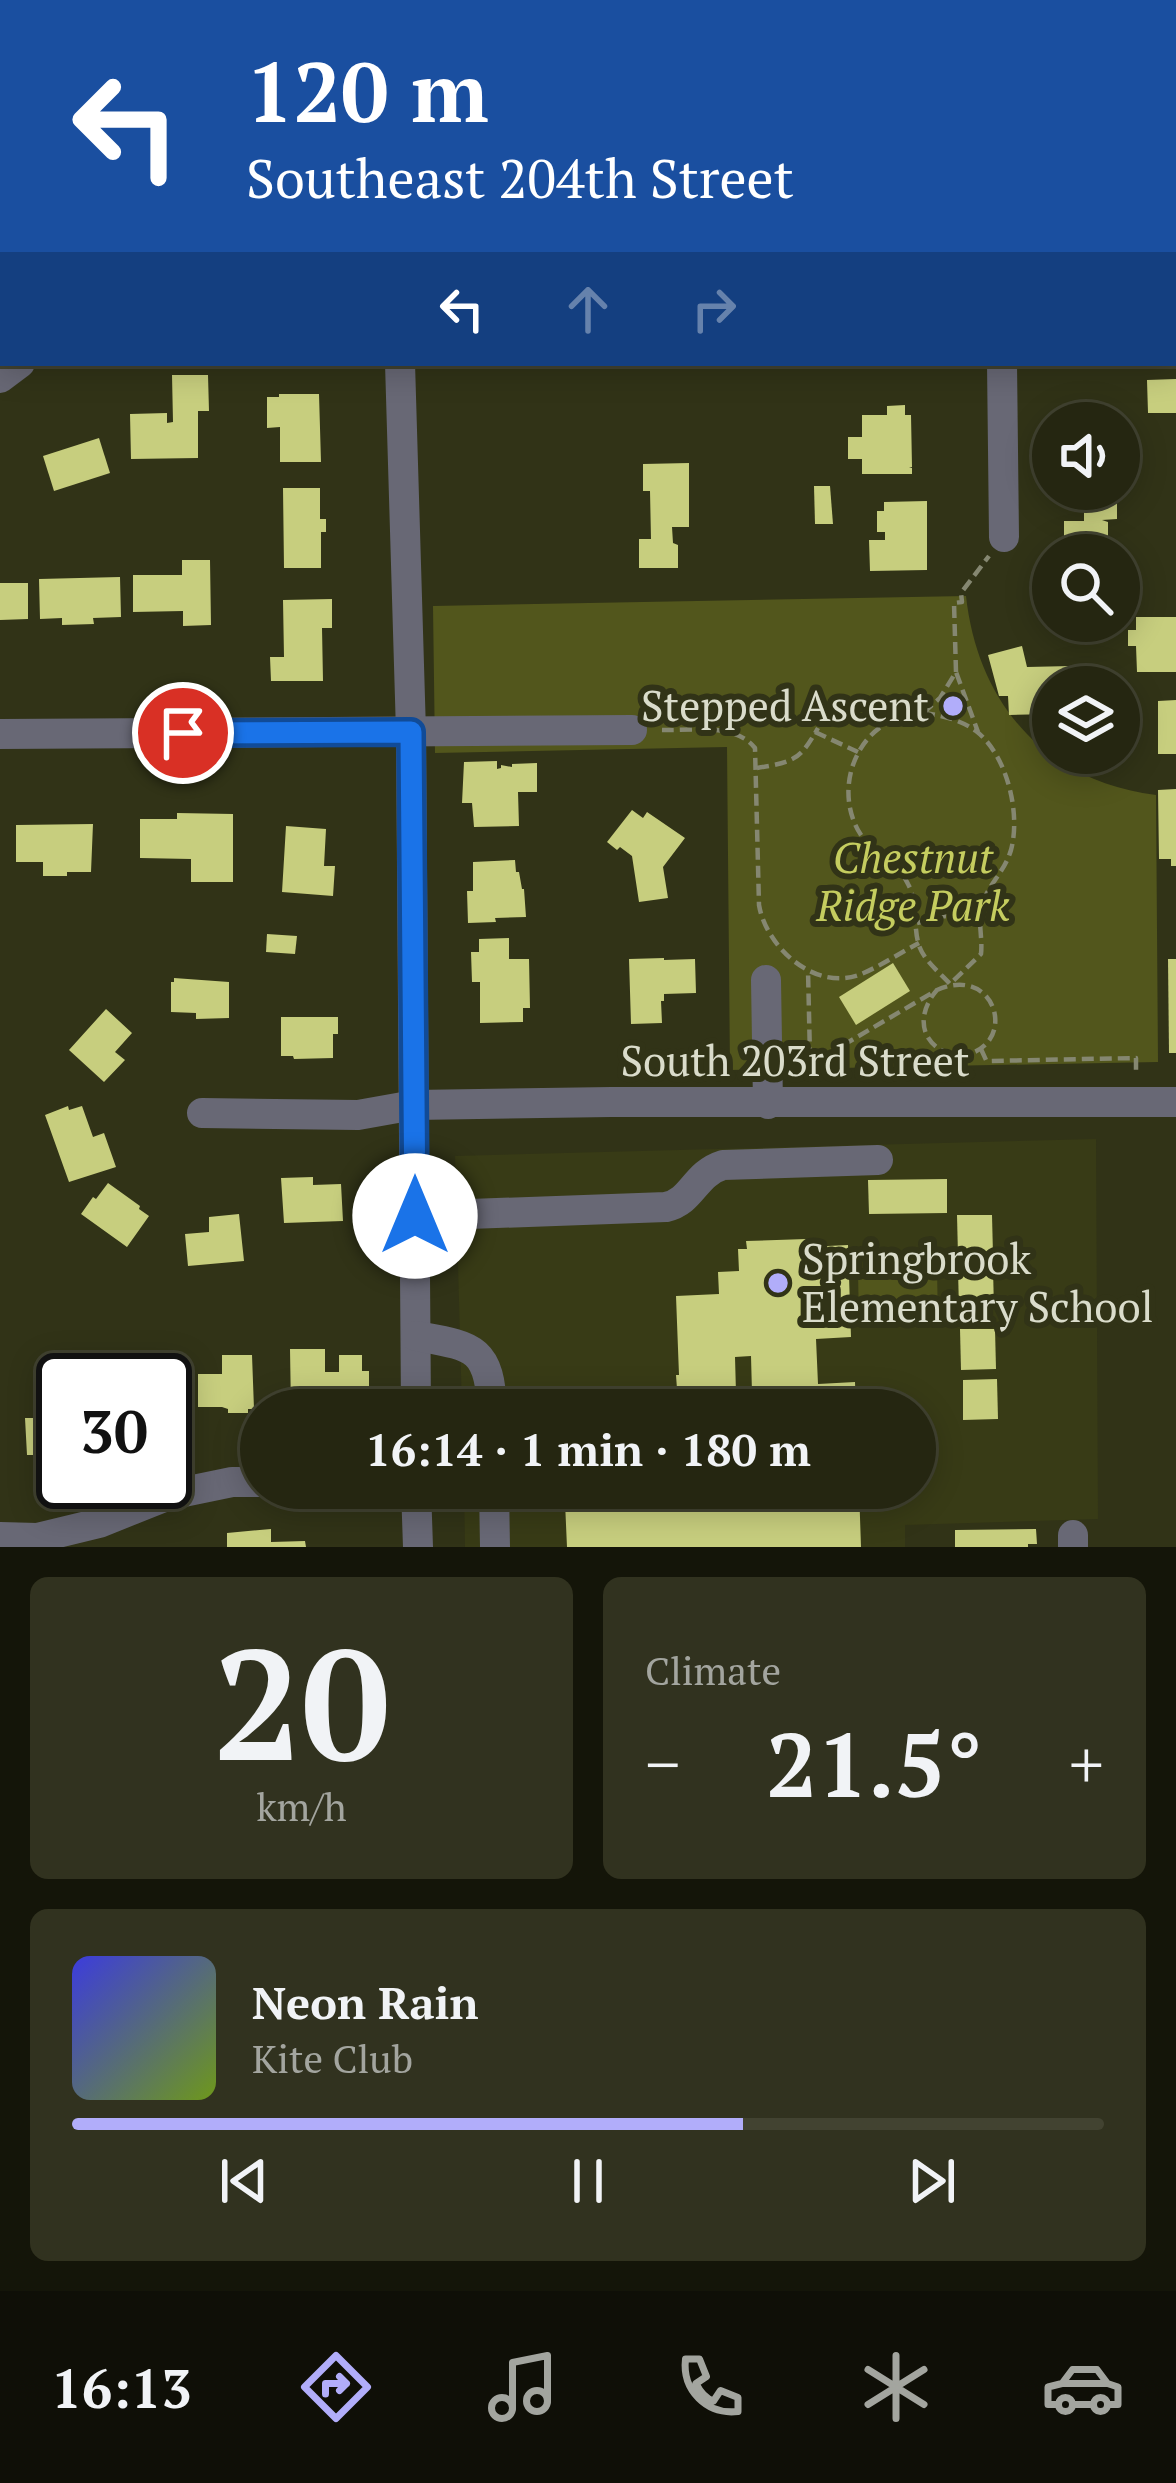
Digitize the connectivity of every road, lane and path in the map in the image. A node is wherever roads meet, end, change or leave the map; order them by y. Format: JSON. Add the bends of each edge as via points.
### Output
{"nodes":[{"id":1,"x":400,"y":366,"type":"edge"},
{"id":2,"x":1002,"y":366,"type":"edge"},
{"id":3,"x":1004,"y":537,"type":"joint"},
{"id":4,"x":956,"y":672,"type":"junction"},
{"id":5,"x":923,"y":713,"type":"junction"},
{"id":6,"x":632,"y":730,"type":"joint"},
{"id":7,"x":411,"y":732,"type":"junction"},
{"id":8,"x":978,"y":732,"type":"junction"},
{"id":9,"x":0,"y":734,"type":"edge"},
{"id":10,"x":858,"y":752,"type":"junction"},
{"id":11,"x":757,"y":768,"type":"junction"},
{"id":12,"x":980,"y":921,"type":"junction"},
{"id":13,"x":916,"y":923,"type":"junction"},
{"id":14,"x":919,"y":943,"type":"junction"},
{"id":15,"x":808,"y":970,"type":"junction"},
{"id":16,"x":766,"y":980,"type":"dead end"},
{"id":17,"x":950,"y":984,"type":"junction"},
{"id":18,"x":937,"y":990,"type":"junction"},
{"id":19,"x":981,"y":1048,"type":"junction"},
{"id":20,"x":810,"y":1057,"type":"junction"},
{"id":21,"x":1136,"y":1080,"type":"dead end"},
{"id":22,"x":805,"y":1088,"type":"dead end"},
{"id":23,"x":1176,"y":1102,"type":"edge"},
{"id":24,"x":768,"y":1104,"type":"junction"},
{"id":25,"x":415,"y":1105,"type":"junction"},
{"id":26,"x":202,"y":1113,"type":"dead end"},
{"id":27,"x":878,"y":1160,"type":"dead end"},
{"id":28,"x":415,"y":1216,"type":"junction"},
{"id":29,"x":416,"y":1336,"type":"junction"},
{"id":30,"x":416,"y":1389,"type":"edge"},
{"id":31,"x":491,"y":1389,"type":"edge"},
{"id":32,"x":240,"y":1481,"type":"edge"},
{"id":33,"x":417,"y":1509,"type":"edge"},
{"id":34,"x":494,"y":1509,"type":"edge"},
{"id":35,"x":0,"y":1537,"type":"edge"},
{"id":36,"x":38,"y":1543,"type":"edge"},
{"id":37,"x":418,"y":1547,"type":"edge"},
{"id":38,"x":495,"y":1547,"type":"edge"}],
"edges":[{"from":1,"to":7,"type":"street"},
{"from":2,"to":3,"type":"street"},
{"from":3,"to":4,"type":"path","via":[[954,603]]},
{"from":4,"to":5,"type":"path"},
{"from":4,"to":8,"type":"path"},
{"from":5,"to":8,"type":"path"},
{"from":5,"to":10,"type":"path","via":[[883,724]]},
{"from":6,"to":7,"type":"street"},
{"from":6,"to":11,"type":"path","via":[[732,731],[755,748]]},
{"from":7,"to":9,"type":"street"},
{"from":7,"to":25,"type":"street"},
{"from":8,"to":12,"type":"path","via":[[1010,785],[1015,826]]},
{"from":10,"to":11,"type":"path","via":[[816,730],[798,757]]},
{"from":10,"to":13,"type":"path","via":[[849,782],[853,816],[864,840],[908,884]]},
{"from":11,"to":15,"type":"path","via":[[761,920],[780,949]]},
{"from":12,"to":13,"type":"path","via":[[944,916]]},
{"from":12,"to":17,"type":"path","via":[[981,954]]},
{"from":13,"to":14,"type":"path"},
{"from":14,"to":15,"type":"path","via":[[855,977]]},
{"from":14,"to":17,"type":"path"},
{"from":15,"to":20,"type":"path"},
{"from":16,"to":24,"type":"street"},
{"from":17,"to":18,"type":"path"},
{"from":17,"to":19,"type":"path","via":[[988,998],[995,1025]]},
{"from":18,"to":19,"type":"path","via":[[923,1014],[930,1041],[954,1056]]},
{"from":18,"to":20,"type":"path","via":[[823,1057]]},
{"from":19,"to":21,"type":"path","via":[[990,1061],[1136,1058]]},
{"from":20,"to":22,"type":"path"},
{"from":23,"to":24,"type":"street","name":"South 203rd Street"},
{"from":24,"to":25,"type":"street","name":"South 203rd Street"},
{"from":25,"to":26,"type":"street","name":"South 203rd Street","via":[[358,1115]]},
{"from":25,"to":28,"type":"street"},
{"from":27,"to":28,"type":"street","via":[[723,1165],[666,1207]]},
{"from":28,"to":29,"type":"street"},
{"from":29,"to":30,"type":"street"},
{"from":29,"to":31,"type":"street","via":[[465,1344],[481,1358]]},
{"from":32,"to":36,"type":"street","via":[[169,1495]]},
{"from":33,"to":37,"type":"street"},
{"from":34,"to":38,"type":"street"},
{"from":35,"to":36,"type":"street"}]}
